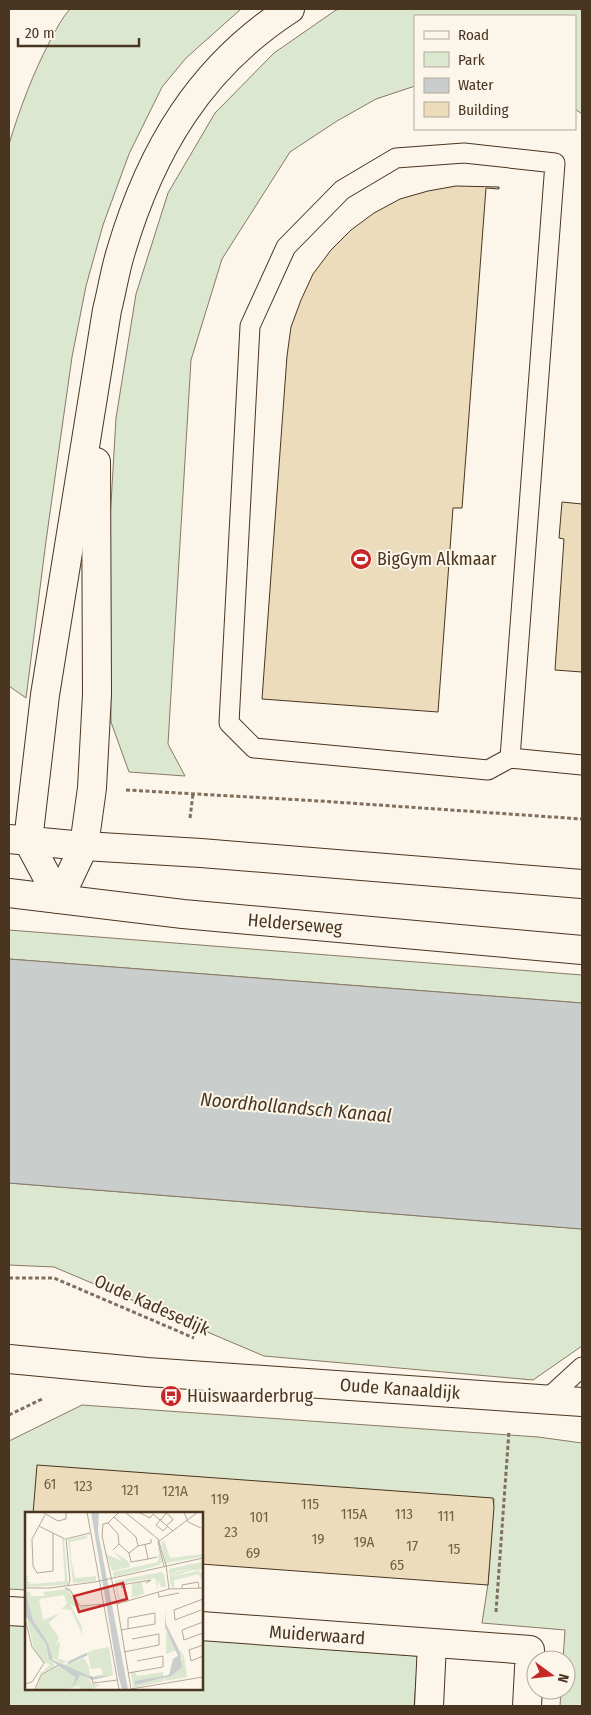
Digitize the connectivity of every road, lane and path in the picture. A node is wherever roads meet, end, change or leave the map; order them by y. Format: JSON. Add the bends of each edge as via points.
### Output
{"nodes":[{"id":1,"x":290,"y":9,"type":"edge"},
{"id":2,"x":96,"y":381,"type":"junction"},
{"id":3,"x":510,"y":758,"type":"junction"},
{"id":4,"x":582,"y":765,"type":"edge"},
{"id":5,"x":92,"y":788,"type":"junction"},
{"id":6,"x":582,"y":819,"type":"edge"},
{"id":7,"x":18,"y":840,"type":"edge"},
{"id":8,"x":84,"y":846,"type":"junction"},
{"id":9,"x":582,"y":884,"type":"edge"},
{"id":10,"x":9,"y":893,"type":"edge"},
{"id":11,"x":59,"y":899,"type":"junction"},
{"id":12,"x":582,"y":950,"type":"edge"},
{"id":13,"x":9,"y":1278,"type":"edge"},
{"id":14,"x":197,"y":1340,"type":"dead end"},
{"id":15,"x":9,"y":1359,"type":"edge"},
{"id":16,"x":582,"y":1367,"type":"edge"},
{"id":17,"x":511,"y":1397,"type":"junction"},
{"id":18,"x":547,"y":1399,"type":"junction"},
{"id":19,"x":582,"y":1402,"type":"edge"},
{"id":20,"x":9,"y":1611,"type":"edge"},
{"id":21,"x":25,"y":1612,"type":"edge"},
{"id":22,"x":202,"y":1626,"type":"edge"},
{"id":23,"x":432,"y":1644,"type":"junction"},
{"id":24,"x":494,"y":1648,"type":"junction"},
{"id":25,"x":429,"y":1706,"type":"edge"},
{"id":26,"x":527,"y":1706,"type":"edge"}],
"edges":[{"from":1,"to":2,"type":"main road","via":[[222,63],[198,91],[160,151],[121,251],[107,310]]},
{"from":2,"to":5,"type":"main road","via":[[97,694]]},
{"from":2,"to":7,"type":"main road"},
{"from":3,"to":3,"type":"lane","via":[[488,770],[254,748],[229,723],[250,326],[286,247],[342,190],[396,158],[464,153],[555,163]]},
{"from":3,"to":4,"type":"lane"},
{"from":5,"to":6,"type":"path"},
{"from":5,"to":8,"type":"main road"},
{"from":7,"to":8,"type":"main road"},
{"from":7,"to":11,"type":"main road"},
{"from":8,"to":9,"type":"main road"},
{"from":8,"to":11,"type":"main road"},
{"from":10,"to":11,"type":"main road","name":"Helderseweg"},
{"from":11,"to":12,"type":"main road","name":"Helderseweg","via":[[183,914]]},
{"from":13,"to":14,"type":"path","name":"Oude Kadesedijk","via":[[54,1278]]},
{"from":15,"to":17,"type":"main road","name":"Oude Kanaaldijk","via":[[147,1372]]},
{"from":16,"to":18,"type":"lane"},
{"from":17,"to":18,"type":"main road","name":"Oude Kanaaldijk"},
{"from":17,"to":24,"type":"path"},
{"from":18,"to":19,"type":"main road","name":"Oude Kanaaldijk"},
{"from":20,"to":21,"type":"main road"},
{"from":22,"to":23,"type":"main road","name":"Muiderwaard"},
{"from":23,"to":24,"type":"main road","name":"Muiderwaard"},
{"from":23,"to":25,"type":"main road"},
{"from":24,"to":26,"type":"main road","name":"Muiderwaard","via":[[530,1650]]}]}
